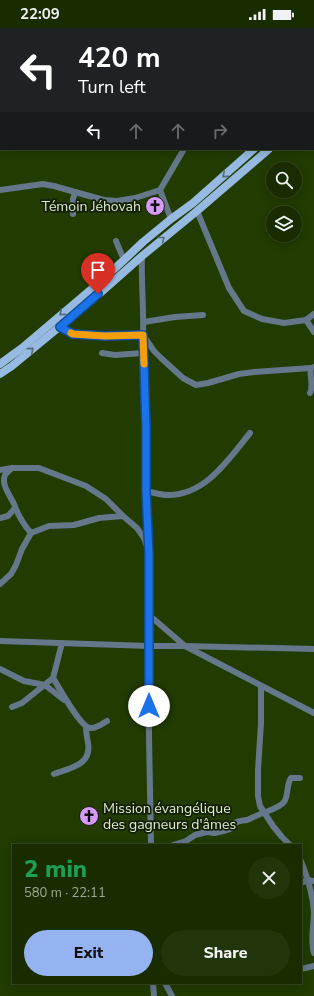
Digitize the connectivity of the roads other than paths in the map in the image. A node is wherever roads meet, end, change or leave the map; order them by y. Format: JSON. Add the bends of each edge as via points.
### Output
{"nodes":[{"id":1,"x":183,"y":150,"type":"edge"},
{"id":2,"x":253,"y":150,"type":"edge"},
{"id":3,"x":268,"y":150,"type":"edge"},
{"id":4,"x":0,"y":190,"type":"edge"},
{"id":5,"x":160,"y":190,"type":"junction"},
{"id":6,"x":75,"y":192,"type":"junction"},
{"id":7,"x":196,"y":211,"type":"junction"},
{"id":8,"x":73,"y":214,"type":"dead end"},
{"id":9,"x":171,"y":219,"type":"junction"},
{"id":10,"x":116,"y":241,"type":"dead end"},
{"id":11,"x":142,"y":256,"type":"junction"},
{"id":12,"x":124,"y":260,"type":"junction"},
{"id":13,"x":132,"y":265,"type":"junction"},
{"id":14,"x":142,"y":270,"type":"junction"},
{"id":15,"x":314,"y":314,"type":"edge"},
{"id":16,"x":204,"y":315,"type":"dead end"},
{"id":17,"x":306,"y":320,"type":"junction"},
{"id":18,"x":144,"y":322,"type":"junction"},
{"id":19,"x":60,"y":327,"type":"junction"},
{"id":20,"x":314,"y":332,"type":"edge"},
{"id":21,"x":143,"y":335,"type":"junction"},
{"id":22,"x":102,"y":353,"type":"dead end"},
{"id":23,"x":143,"y":353,"type":"junction"},
{"id":24,"x":0,"y":364,"type":"edge"},
{"id":25,"x":313,"y":367,"type":"edge"},
{"id":26,"x":0,"y":374,"type":"edge"},
{"id":27,"x":310,"y":393,"type":"dead end"},
{"id":28,"x":250,"y":432,"type":"dead end"},
{"id":29,"x":12,"y":468,"type":"junction"},
{"id":30,"x":0,"y":470,"type":"edge"},
{"id":31,"x":146,"y":491,"type":"junction"},
{"id":32,"x":15,"y":508,"type":"junction"},
{"id":33,"x":123,"y":516,"type":"junction"},
{"id":34,"x":0,"y":518,"type":"edge"},
{"id":35,"x":31,"y":533,"type":"junction"},
{"id":36,"x":149,"y":554,"type":"junction"},
{"id":37,"x":0,"y":584,"type":"edge"},
{"id":38,"x":149,"y":616,"type":"junction"},
{"id":39,"x":0,"y":641,"type":"edge"},
{"id":40,"x":62,"y":643,"type":"junction"},
{"id":41,"x":149,"y":646,"type":"junction"},
{"id":42,"x":185,"y":646,"type":"junction"},
{"id":43,"x":314,"y":649,"type":"edge"},
{"id":44,"x":0,"y":668,"type":"edge"},
{"id":45,"x":53,"y":678,"type":"junction"},
{"id":46,"x":45,"y":685,"type":"junction"},
{"id":47,"x":261,"y":686,"type":"junction"},
{"id":48,"x":68,"y":703,"type":"junction"},
{"id":49,"x":12,"y":707,"type":"dead end"},
{"id":50,"x":313,"y":712,"type":"edge"},
{"id":51,"x":107,"y":721,"type":"dead end"},
{"id":52,"x":86,"y":727,"type":"junction"},
{"id":53,"x":54,"y":774,"type":"dead end"},
{"id":54,"x":300,"y":778,"type":"dead end"},
{"id":55,"x":264,"y":813,"type":"junction"},
{"id":56,"x":151,"y":844,"type":"edge"},
{"id":57,"x":176,"y":844,"type":"edge"},
{"id":58,"x":289,"y":844,"type":"edge"},
{"id":59,"x":302,"y":868,"type":"edge"},
{"id":60,"x":304,"y":881,"type":"edge"},
{"id":61,"x":314,"y":881,"type":"edge"},
{"id":62,"x":314,"y":952,"type":"edge"},
{"id":63,"x":314,"y":966,"type":"edge"},
{"id":64,"x":302,"y":969,"type":"edge"},
{"id":65,"x":153,"y":984,"type":"edge"},
{"id":66,"x":166,"y":984,"type":"edge"},
{"id":67,"x":154,"y":996,"type":"edge"},
{"id":68,"x":172,"y":996,"type":"edge"}],
"edges":[{"from":1,"to":5,"type":"street"},
{"from":2,"to":9,"type":"main road","one_way":true},
{"from":3,"to":7,"type":"main road"},
{"from":4,"to":6,"type":"street","via":[[43,184]]},
{"from":5,"to":6,"type":"street","via":[[117,201]]},
{"from":5,"to":9,"type":"street"},
{"from":6,"to":8,"type":"street"},
{"from":11,"to":7,"type":"main road","one_way":true},
{"from":7,"to":17,"type":"street","via":[[229,288],[244,311],[262,319],[284,323]]},
{"from":9,"to":12,"type":"main road"},
{"from":10,"to":12,"type":"street"},
{"from":11,"to":13,"type":"main road"},
{"from":11,"to":14,"type":"street"},
{"from":12,"to":24,"type":"main road","one_way":true},
{"from":13,"to":14,"type":"street"},
{"from":13,"to":19,"type":"main road"},
{"from":14,"to":18,"type":"street"},
{"from":15,"to":17,"type":"street"},
{"from":16,"to":18,"type":"street"},
{"from":17,"to":20,"type":"street"},
{"from":18,"to":21,"type":"street"},
{"from":19,"to":21,"type":"street","via":[[73,334]]},
{"from":26,"to":19,"type":"main road","one_way":true},
{"from":21,"to":23,"type":"street"},
{"from":21,"to":25,"type":"street","via":[[161,358],[183,378],[196,385],[239,374]]},
{"from":22,"to":23,"type":"street"},
{"from":23,"to":31,"type":"street"},
{"from":25,"to":27,"type":"street","via":[[310,371]]},
{"from":28,"to":31,"type":"street","via":[[221,469],[203,484],[182,493],[167,495]]},
{"from":29,"to":30,"type":"street"},
{"from":29,"to":32,"type":"street","via":[[5,475],[4,484]]},
{"from":29,"to":33,"type":"street","via":[[39,468],[86,486],[106,499]]},
{"from":31,"to":36,"type":"street"},
{"from":32,"to":34,"type":"street","via":[[8,516]]},
{"from":32,"to":35,"type":"street"},
{"from":33,"to":35,"type":"street","via":[[99,518],[74,525],[49,526]]},
{"from":33,"to":36,"type":"street","via":[[144,538]]},
{"from":35,"to":37,"type":"street","via":[[11,574]]},
{"from":36,"to":38,"type":"street"},
{"from":38,"to":41,"type":"street"},
{"from":38,"to":42,"type":"street"},
{"from":39,"to":40,"type":"street"},
{"from":40,"to":41,"type":"street"},
{"from":40,"to":45,"type":"street"},
{"from":41,"to":42,"type":"street"},
{"from":41,"to":56,"type":"street"},
{"from":42,"to":43,"type":"street"},
{"from":42,"to":47,"type":"street"},
{"from":44,"to":46,"type":"street","via":[[24,682]]},
{"from":45,"to":46,"type":"street"},
{"from":45,"to":48,"type":"street"},
{"from":46,"to":48,"type":"street"},
{"from":46,"to":49,"type":"street","via":[[22,703]]},
{"from":47,"to":50,"type":"street"},
{"from":47,"to":55,"type":"street","via":[[258,796]]},
{"from":48,"to":52,"type":"street"},
{"from":51,"to":52,"type":"street","via":[[96,727]]},
{"from":52,"to":53,"type":"street","via":[[88,756],[82,762]]},
{"from":54,"to":55,"type":"street","via":[[291,778],[283,803]]},
{"from":55,"to":57,"type":"street","via":[[240,820],[233,824],[234,828],[195,835]]},
{"from":55,"to":58,"type":"street"},
{"from":59,"to":60,"type":"street"},
{"from":60,"to":61,"type":"street"},
{"from":60,"to":62,"type":"street","via":[[314,912]]},
{"from":63,"to":64,"type":"street"},
{"from":65,"to":67,"type":"street"},
{"from":66,"to":68,"type":"street"}]}
